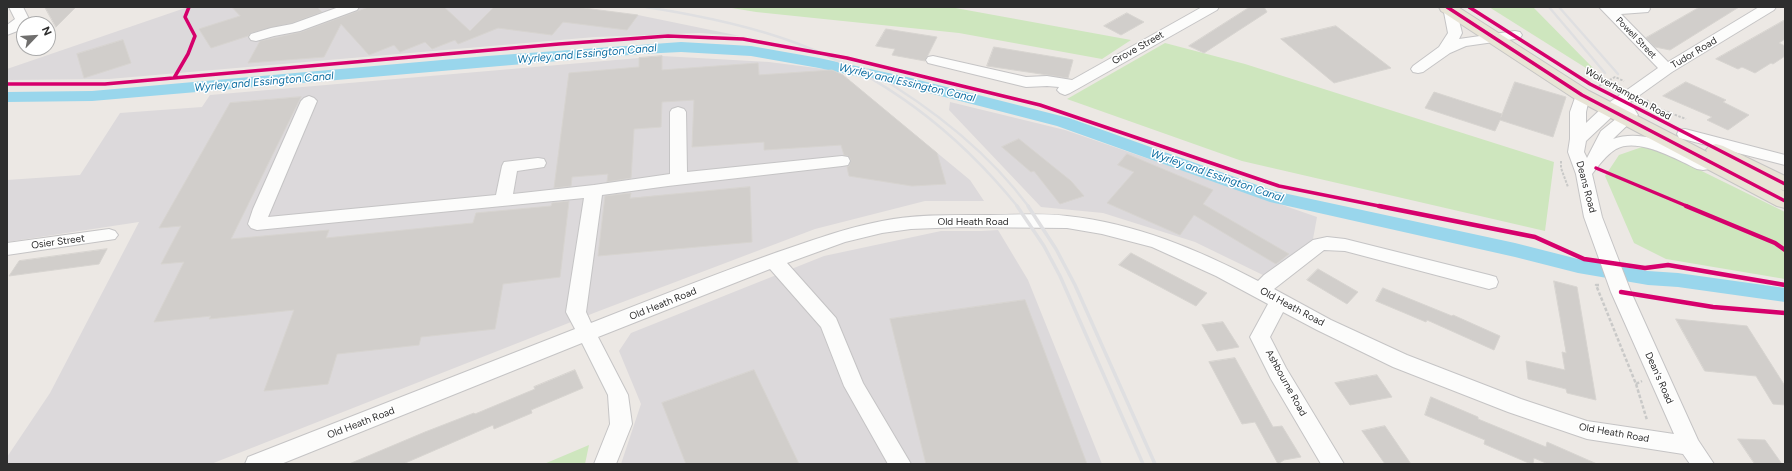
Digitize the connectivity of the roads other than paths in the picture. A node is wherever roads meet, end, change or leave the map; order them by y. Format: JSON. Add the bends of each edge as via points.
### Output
{"nodes":[{"id":1,"x":16,"y":7,"type":"edge"},
{"id":2,"x":352,"y":7,"type":"edge"},
{"id":3,"x":1212,"y":7,"type":"edge"},
{"id":4,"x":1469,"y":7,"type":"edge"},
{"id":5,"x":1769,"y":7,"type":"edge"},
{"id":6,"x":1448,"y":8,"type":"edge"},
{"id":7,"x":1608,"y":9,"type":"edge"},
{"id":8,"x":1643,"y":9,"type":"dead end"},
{"id":9,"x":7,"y":31,"type":"edge"},
{"id":10,"x":1514,"y":36,"type":"junction"},
{"id":11,"x":256,"y":37,"type":"dead end"},
{"id":12,"x":1494,"y":38,"type":"junction"},
{"id":13,"x":1445,"y":50,"type":"junction"},
{"id":14,"x":933,"y":60,"type":"dead end"},
{"id":15,"x":1418,"y":69,"type":"dead end"},
{"id":16,"x":1667,"y":69,"type":"junction"},
{"id":17,"x":1589,"y":91,"type":"junction"},
{"id":18,"x":309,"y":101,"type":"dead end"},
{"id":19,"x":1619,"y":110,"type":"junction"},
{"id":20,"x":678,"y":112,"type":"dead end"},
{"id":21,"x":1686,"y":127,"type":"junction"},
{"id":22,"x":1578,"y":139,"type":"junction"},
{"id":23,"x":1594,"y":159,"type":"junction"},
{"id":24,"x":1783,"y":160,"type":"edge"},
{"id":25,"x":842,"y":161,"type":"dead end"},
{"id":26,"x":538,"y":163,"type":"dead end"},
{"id":27,"x":1753,"y":167,"type":"junction"},
{"id":28,"x":1584,"y":174,"type":"junction"},
{"id":29,"x":679,"y":179,"type":"junction"},
{"id":30,"x":1785,"y":184,"type":"edge"},
{"id":31,"x":1758,"y":188,"type":"junction"},
{"id":32,"x":594,"y":191,"type":"junction"},
{"id":33,"x":503,"y":201,"type":"junction"},
{"id":34,"x":1785,"y":201,"type":"edge"},
{"id":35,"x":109,"y":235,"type":"dead end"},
{"id":36,"x":7,"y":249,"type":"edge"},
{"id":37,"x":774,"y":261,"type":"junction"},
{"id":38,"x":1489,"y":282,"type":"dead end"},
{"id":39,"x":1620,"y":288,"type":"joint"},
{"id":40,"x":1261,"y":291,"type":"junction"},
{"id":41,"x":1279,"y":301,"type":"junction"},
{"id":42,"x":587,"y":334,"type":"junction"},
{"id":43,"x":1690,"y":446,"type":"junction"},
{"id":44,"x":256,"y":464,"type":"edge"},
{"id":45,"x":605,"y":464,"type":"edge"},
{"id":46,"x":900,"y":464,"type":"edge"},
{"id":47,"x":1333,"y":464,"type":"edge"},
{"id":48,"x":1702,"y":464,"type":"edge"}],
"edges":[{"from":1,"to":9,"type":"street","via":[[22,19]]},
{"from":2,"to":11,"type":"street","via":[[295,28]]},
{"from":3,"to":14,"type":"street","name":"Grove Street","via":[[1070,87],[1047,81],[1026,82]]},
{"from":4,"to":10,"type":"main road","name":"Wolverhampton Road"},
{"from":5,"to":16,"type":"street","name":"Tudor Road"},
{"from":6,"to":12,"type":"main road","name":"Wolverhampton Road"},
{"from":6,"to":13,"type":"street","via":[[1455,33]]},
{"from":7,"to":8,"type":"street"},
{"from":7,"to":16,"type":"street","name":"Powell Street"},
{"from":10,"to":12,"type":"street"},
{"from":10,"to":17,"type":"main road","name":"Wolverhampton Road"},
{"from":12,"to":13,"type":"street","via":[[1463,42]]},
{"from":12,"to":17,"type":"main road","name":"Wolverhampton Road"},
{"from":13,"to":15,"type":"street"},
{"from":16,"to":19,"type":"street","name":"Tudor Road","via":[[1641,88]]},
{"from":17,"to":19,"type":"main road","name":"Wolverhampton Road"},
{"from":17,"to":22,"type":"street","via":[[1578,112]]},
{"from":18,"to":33,"type":"street","via":[[257,224]]},
{"from":19,"to":21,"type":"main road","name":"Wolverhampton Road"},
{"from":19,"to":22,"type":"street"},
{"from":19,"to":23,"type":"street"},
{"from":19,"to":31,"type":"main road"},
{"from":20,"to":29,"type":"street"},
{"from":21,"to":24,"type":"street","name":"Wolverhampton Road"},
{"from":21,"to":27,"type":"main road","name":"Wolverhampton Road"},
{"from":22,"to":28,"type":"street","name":"Deans Road","via":[[1576,152]]},
{"from":23,"to":28,"type":"street"},
{"from":23,"to":31,"type":"street","via":[[1612,145],[1635,140],[1659,146]]},
{"from":24,"to":27,"type":"street","name":"Wolverhampton Road","via":[[1757,161]]},
{"from":25,"to":29,"type":"street"},
{"from":26,"to":33,"type":"street","via":[[510,166]]},
{"from":27,"to":30,"type":"main road","name":"Wolverhampton Road"},
{"from":28,"to":39,"type":"street","name":"Deans Road","via":[[1594,216]]},
{"from":29,"to":32,"type":"street"},
{"from":31,"to":34,"type":"main road"},
{"from":32,"to":33,"type":"street"},
{"from":32,"to":42,"type":"street","via":[[576,312]]},
{"from":35,"to":36,"type":"street","name":"Osier Street"},
{"from":37,"to":40,"type":"street","name":"Old Heath Road","via":[[841,237],[911,223],[1067,222],[1157,242]]},
{"from":37,"to":42,"type":"street","name":"Old Heath Road"},
{"from":37,"to":46,"type":"street","via":[[829,323],[854,386]]},
{"from":38,"to":40,"type":"street","via":[[1345,245],[1327,243],[1319,244],[1271,280]]},
{"from":39,"to":43,"type":"street","name":"Dean's Road"},
{"from":40,"to":41,"type":"street","name":"Old Heath Road"},
{"from":41,"to":43,"type":"street","name":"Old Heath Road","via":[[1400,361],[1515,406],[1587,430]]},
{"from":41,"to":47,"type":"street","name":"Ashbourne Road","via":[[1260,337],[1278,373]]},
{"from":42,"to":44,"type":"street","name":"Old Heath Road"},
{"from":42,"to":45,"type":"street","via":[[618,395],[621,424]]},
{"from":43,"to":48,"type":"street","name":"Dean's Road"}]}
